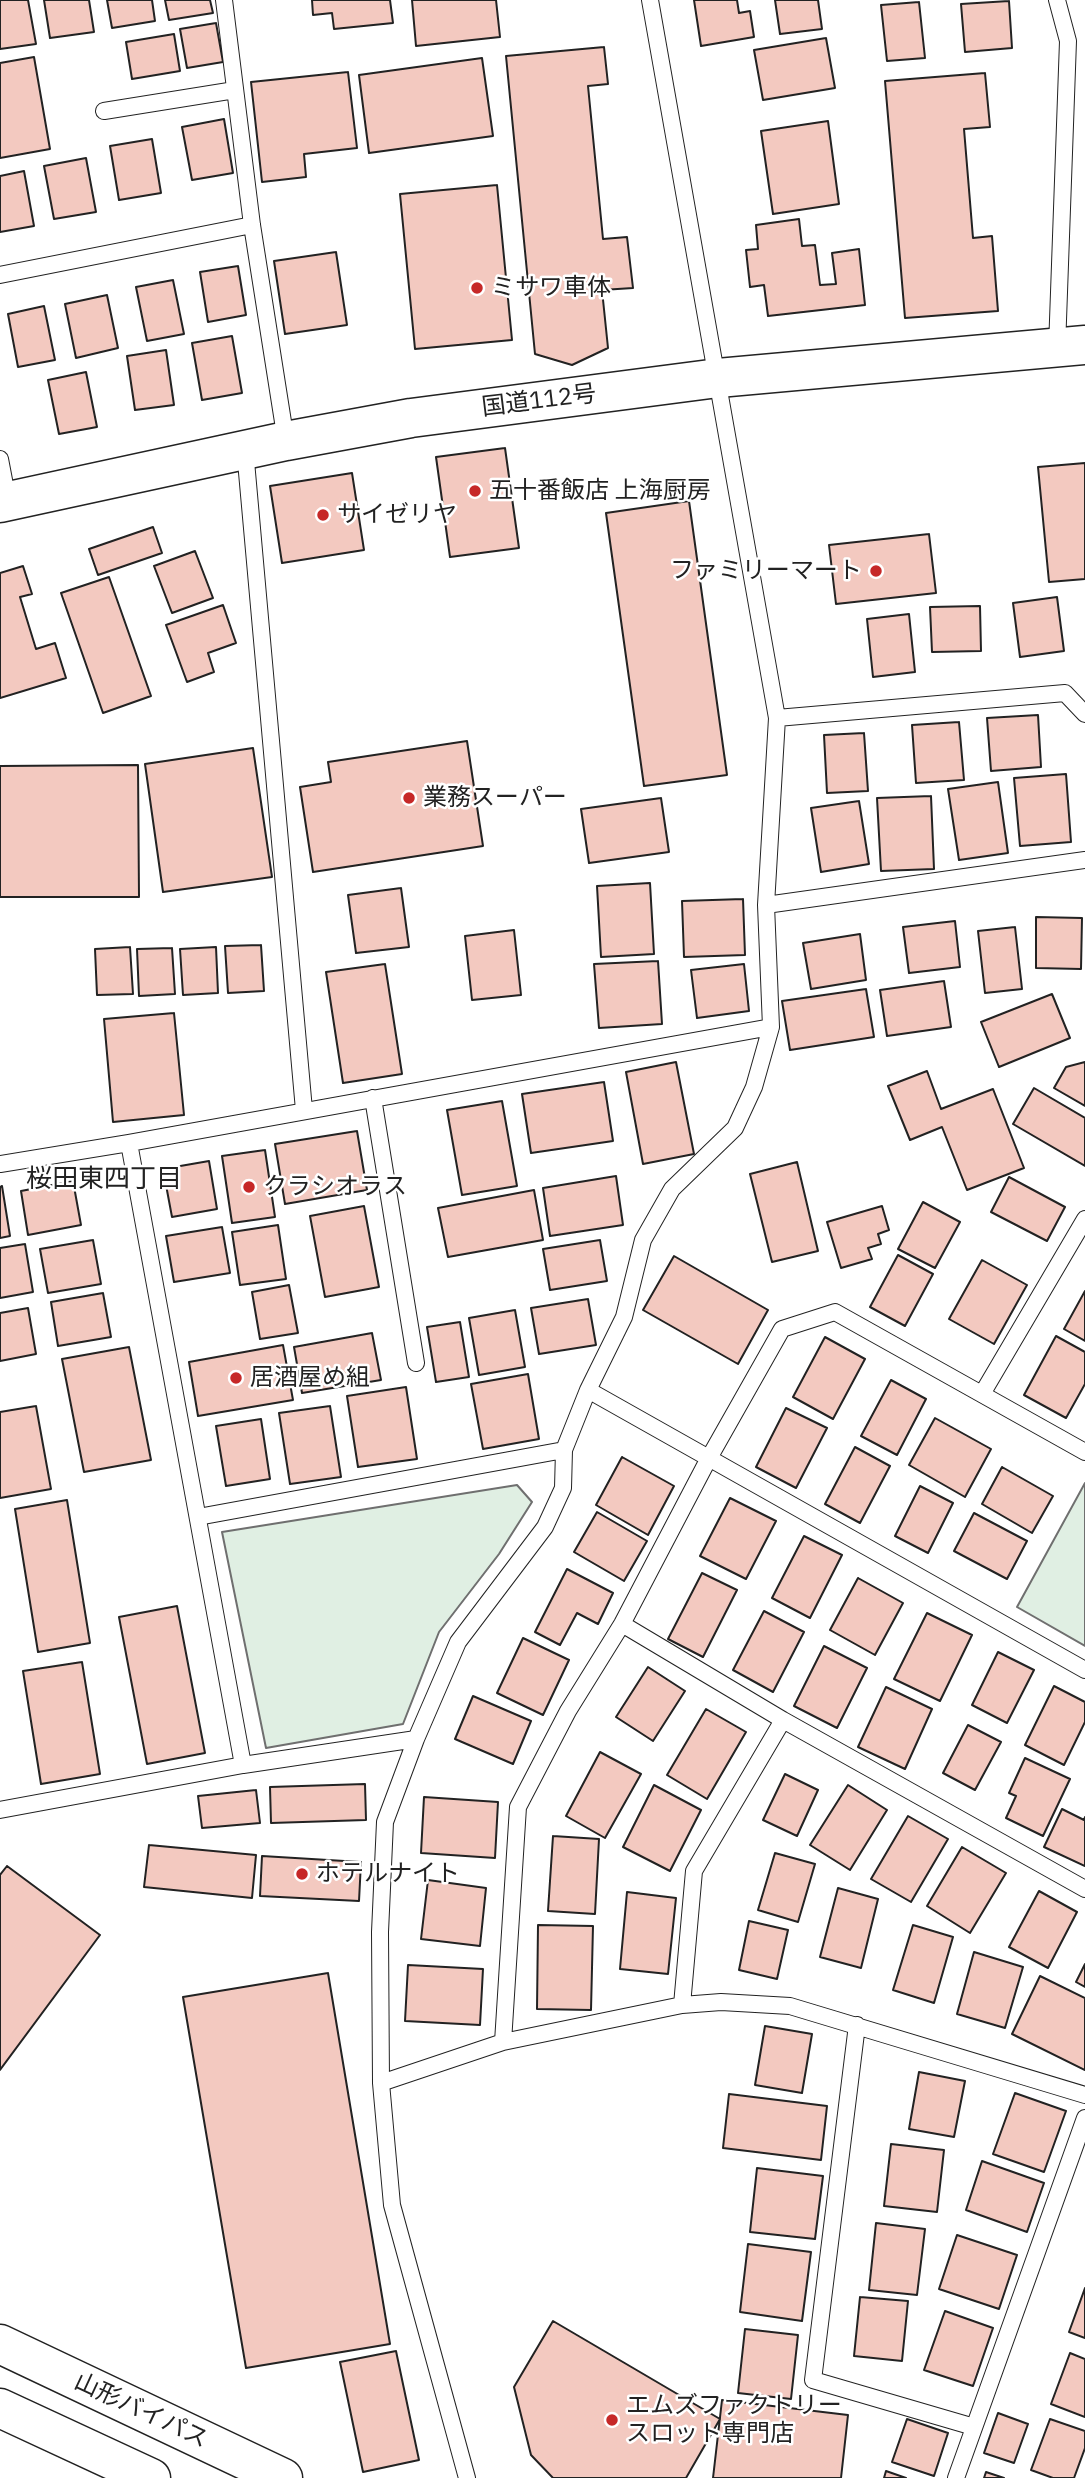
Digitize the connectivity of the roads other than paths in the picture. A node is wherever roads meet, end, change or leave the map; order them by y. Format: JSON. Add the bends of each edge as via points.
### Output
{"nodes":[{"id":1,"x":225,"y":0,"type":"edge"},
{"id":2,"x":650,"y":0,"type":"edge"},
{"id":3,"x":1058,"y":0,"type":"edge"},
{"id":4,"x":1085,"y":37,"type":"edge"},
{"id":5,"x":1068,"y":41,"type":"junction"},
{"id":6,"x":235,"y":90,"type":"junction"},
{"id":7,"x":104,"y":111,"type":"dead end"},
{"id":8,"x":252,"y":225,"type":"junction"},
{"id":9,"x":0,"y":275,"type":"edge"},
{"id":10,"x":1071,"y":346,"type":"edge"},
{"id":11,"x":718,"y":378,"type":"junction"},
{"id":12,"x":286,"y":441,"type":"junction"},
{"id":13,"x":245,"y":449,"type":"junction"},
{"id":14,"x":0,"y":459,"type":"edge"},
{"id":15,"x":4,"y":502,"type":"edge"},
{"id":16,"x":1085,"y":714,"type":"edge"},
{"id":17,"x":777,"y":718,"type":"junction"},
{"id":18,"x":1085,"y":860,"type":"edge"},
{"id":19,"x":766,"y":905,"type":"junction"},
{"id":20,"x":771,"y":1027,"type":"junction"},
{"id":21,"x":373,"y":1098,"type":"junction"},
{"id":22,"x":303,"y":1110,"type":"junction"},
{"id":23,"x":130,"y":1143,"type":"junction"},
{"id":24,"x":0,"y":1164,"type":"edge"},
{"id":25,"x":1085,"y":1220,"type":"edge"},
{"id":26,"x":416,"y":1363,"type":"dead end"},
{"id":27,"x":588,"y":1390,"type":"junction"},
{"id":28,"x":982,"y":1394,"type":"junction"},
{"id":29,"x":564,"y":1450,"type":"junction"},
{"id":30,"x":1085,"y":1452,"type":"edge"},
{"id":31,"x":709,"y":1458,"type":"junction"},
{"id":32,"x":198,"y":1517,"type":"junction"},
{"id":33,"x":622,"y":1625,"type":"junction"},
{"id":34,"x":1085,"y":1670,"type":"edge"},
{"id":35,"x":783,"y":1720,"type":"junction"},
{"id":36,"x":416,"y":1739,"type":"junction"},
{"id":37,"x":243,"y":1765,"type":"junction"},
{"id":38,"x":0,"y":1810,"type":"edge"},
{"id":39,"x":1085,"y":1889,"type":"edge"},
{"id":40,"x":682,"y":2005,"type":"junction"},
{"id":41,"x":857,"y":2025,"type":"junction"},
{"id":42,"x":503,"y":2042,"type":"junction"},
{"id":43,"x":381,"y":2083,"type":"junction"},
{"id":44,"x":1085,"y":2095,"type":"edge"},
{"id":45,"x":1085,"y":2118,"type":"edge"},
{"id":46,"x":0,"y":2344,"type":"edge"},
{"id":47,"x":0,"y":2408,"type":"edge"},
{"id":48,"x":974,"y":2427,"type":"junction"},
{"id":49,"x":151,"y":2478,"type":"edge"},
{"id":50,"x":283,"y":2478,"type":"edge"},
{"id":51,"x":467,"y":2478,"type":"edge"},
{"id":52,"x":956,"y":2478,"type":"edge"}],
"edges":[{"from":1,"to":6,"type":"lane"},
{"from":2,"to":11,"type":"lane"},
{"from":3,"to":5,"type":"lane"},
{"from":4,"to":5,"type":"lane"},
{"from":5,"to":10,"type":"lane"},
{"from":6,"to":7,"type":"lane"},
{"from":6,"to":8,"type":"lane"},
{"from":8,"to":9,"type":"lane"},
{"from":8,"to":12,"type":"lane"},
{"from":10,"to":11,"type":"highway","name":"国道112号"},
{"from":11,"to":12,"type":"highway","name":"国道112号","via":[[411,418]]},
{"from":11,"to":17,"type":"lane"},
{"from":12,"to":13,"type":"highway","name":"国道112号"},
{"from":13,"to":15,"type":"highway","name":"国道112号"},
{"from":13,"to":22,"type":"lane"},
{"from":14,"to":15,"type":"lane"},
{"from":16,"to":17,"type":"lane","via":[[1065,693]]},
{"from":17,"to":19,"type":"lane"},
{"from":18,"to":19,"type":"lane"},
{"from":19,"to":20,"type":"lane"},
{"from":20,"to":21,"type":"lane"},
{"from":20,"to":27,"type":"lane","via":[[754,1087],[735,1128],[672,1189],[643,1240],[624,1317]]},
{"from":21,"to":22,"type":"lane"},
{"from":21,"to":26,"type":"lane"},
{"from":22,"to":23,"type":"lane"},
{"from":23,"to":24,"type":"lane"},
{"from":23,"to":32,"type":"lane"},
{"from":25,"to":28,"type":"lane"},
{"from":27,"to":29,"type":"lane"},
{"from":27,"to":31,"type":"lane"},
{"from":28,"to":30,"type":"lane"},
{"from":28,"to":31,"type":"lane","via":[[835,1312],[782,1329]]},
{"from":29,"to":32,"type":"lane"},
{"from":29,"to":36,"type":"lane","via":[[563,1488],[545,1527],[458,1642]]},
{"from":31,"to":33,"type":"lane"},
{"from":31,"to":34,"type":"lane"},
{"from":32,"to":37,"type":"lane"},
{"from":33,"to":35,"type":"lane"},
{"from":33,"to":42,"type":"lane","via":[[568,1711],[518,1807]]},
{"from":35,"to":39,"type":"lane"},
{"from":35,"to":40,"type":"lane","via":[[694,1871]]},
{"from":36,"to":37,"type":"lane"},
{"from":36,"to":43,"type":"lane","via":[[385,1822]]},
{"from":37,"to":38,"type":"lane"},
{"from":40,"to":41,"type":"lane","via":[[790,2006]]},
{"from":40,"to":42,"type":"lane"},
{"from":41,"to":44,"type":"lane"},
{"from":41,"to":48,"type":"lane","via":[[813,2380]]},
{"from":42,"to":43,"type":"lane"},
{"from":43,"to":51,"type":"lane","via":[[392,2205]]},
{"from":45,"to":48,"type":"lane"},
{"from":46,"to":50,"type":"highway","name":"山形バイパス"},
{"from":47,"to":49,"type":"highway"},
{"from":48,"to":52,"type":"lane"}]}
